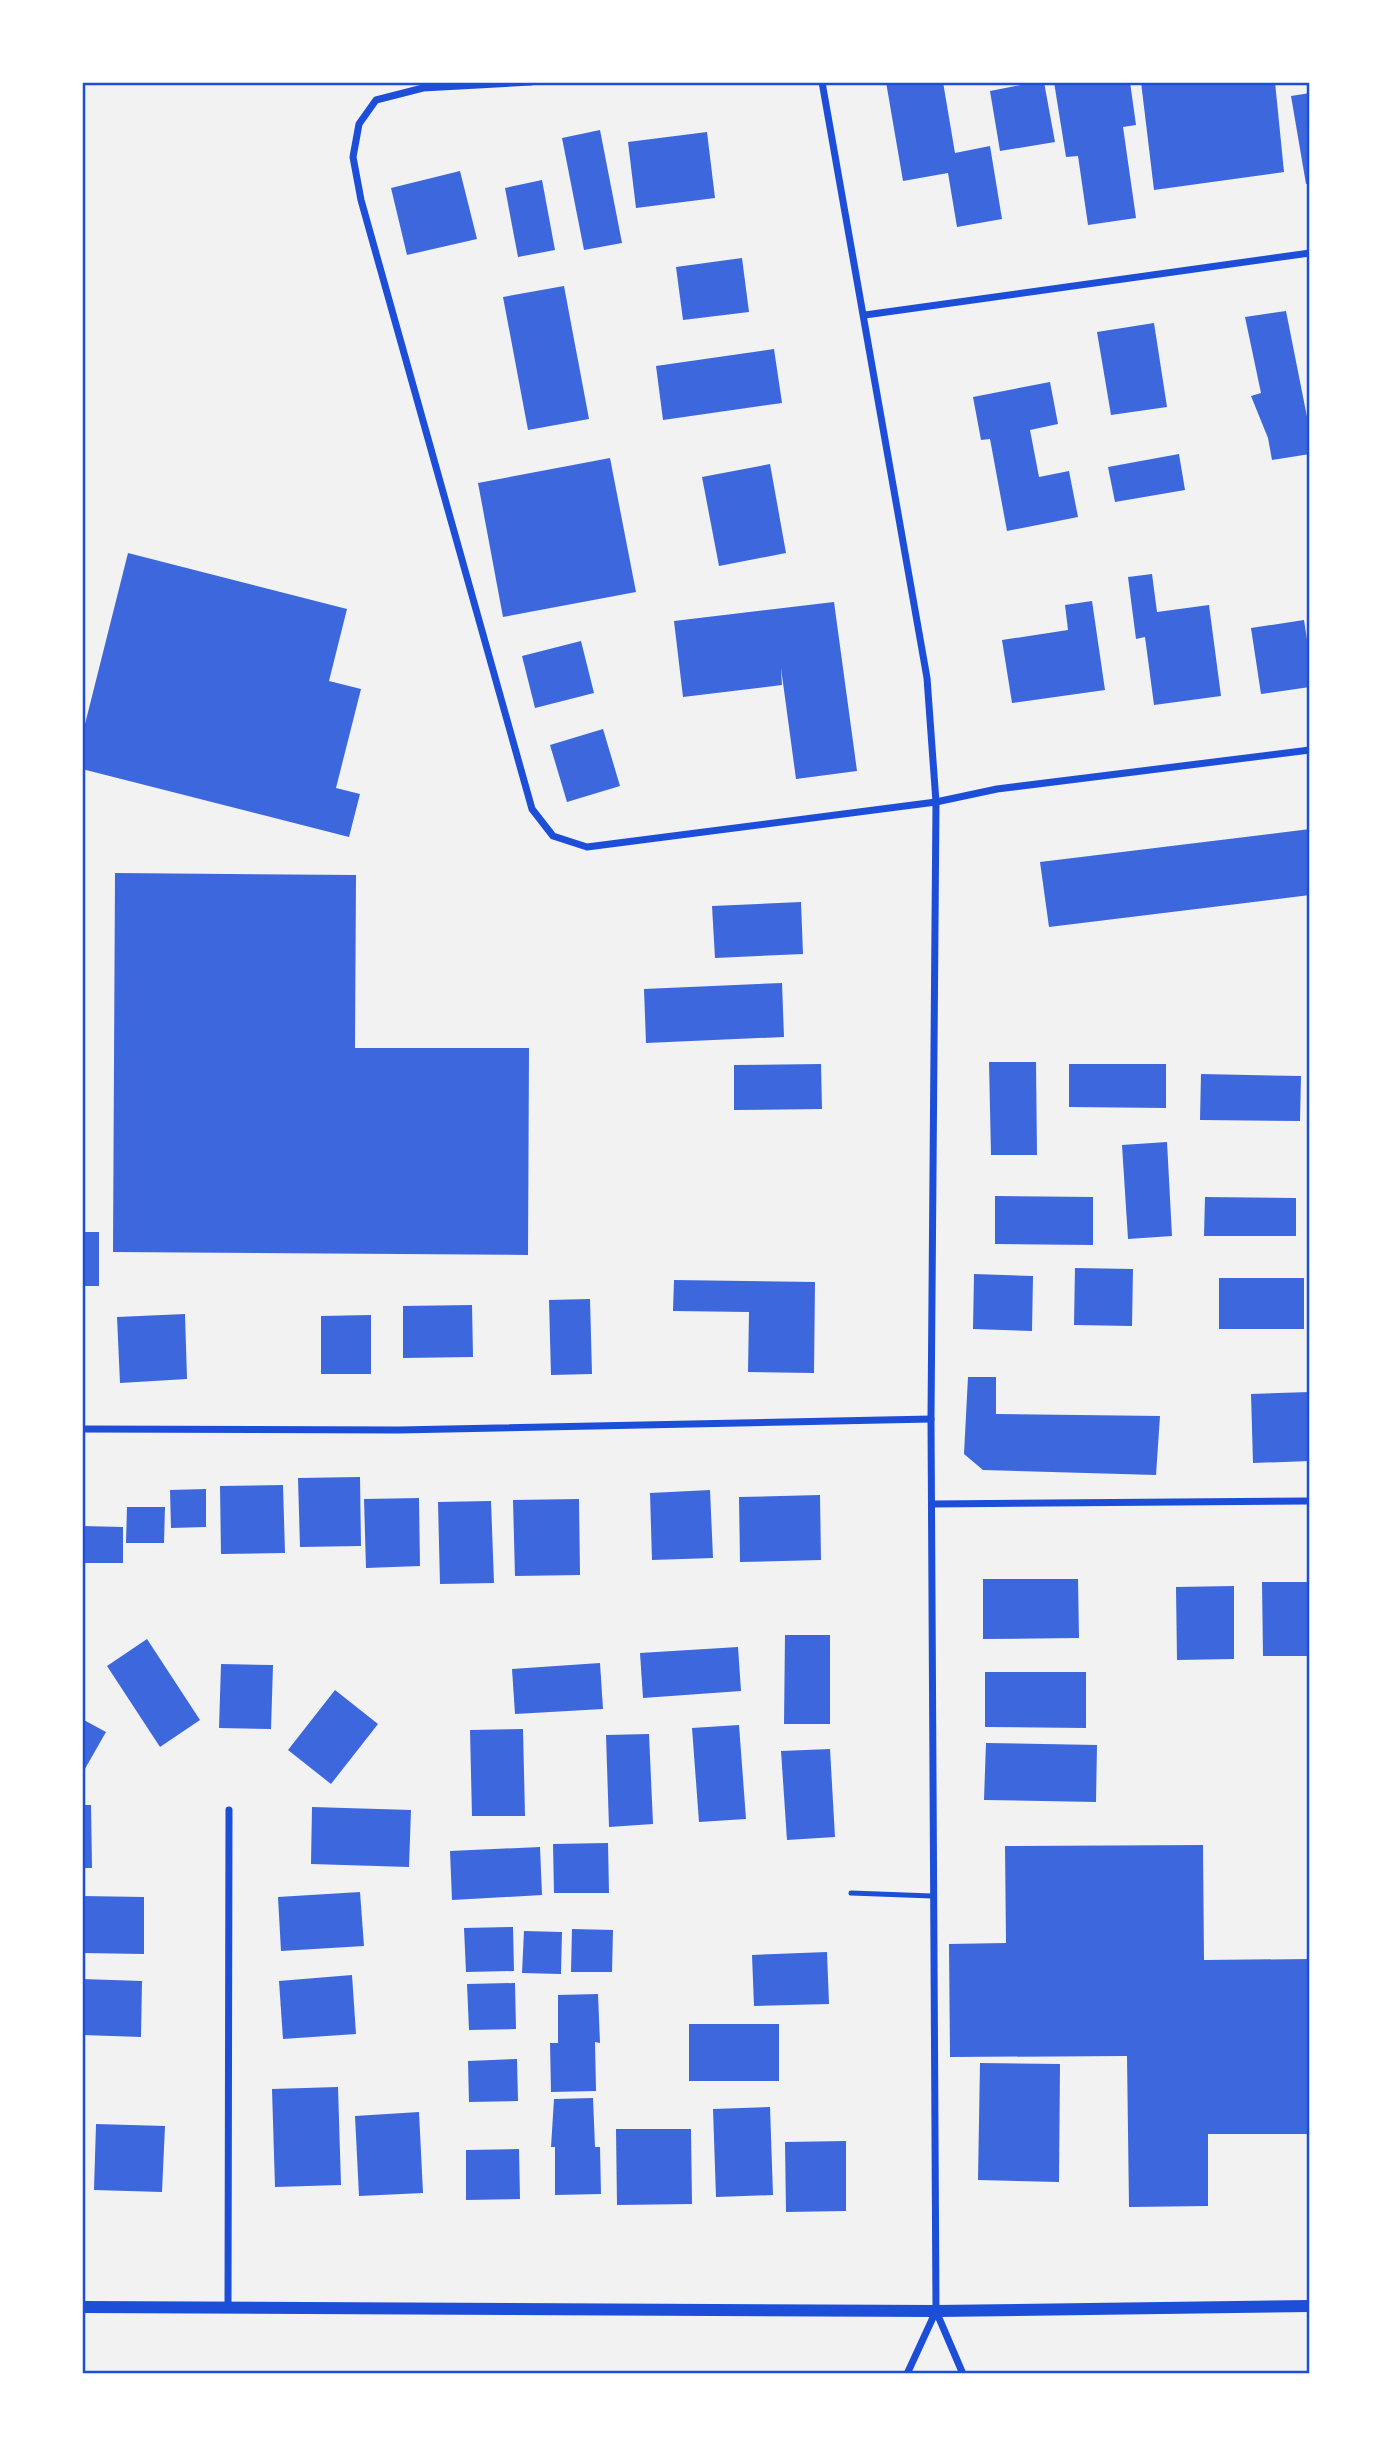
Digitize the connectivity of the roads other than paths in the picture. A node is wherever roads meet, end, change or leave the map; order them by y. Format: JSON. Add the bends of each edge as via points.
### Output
{"nodes":[{"id":1,"x":531,"y":82,"type":"edge"},
{"id":2,"x":822,"y":82,"type":"edge"},
{"id":3,"x":1310,"y":253,"type":"edge"},
{"id":4,"x":864,"y":315,"type":"junction"},
{"id":5,"x":1310,"y":750,"type":"edge"},
{"id":6,"x":936,"y":802,"type":"junction"},
{"id":7,"x":931,"y":1419,"type":"junction"},
{"id":8,"x":82,"y":1429,"type":"edge"},
{"id":9,"x":1310,"y":1501,"type":"edge"},
{"id":10,"x":932,"y":1504,"type":"junction"},
{"id":11,"x":229,"y":1810,"type":"dead end"},
{"id":12,"x":851,"y":1894,"type":"dead end"},
{"id":13,"x":932,"y":1896,"type":"junction"},
{"id":14,"x":1310,"y":2306,"type":"edge"},
{"id":15,"x":82,"y":2307,"type":"edge"},
{"id":16,"x":228,"y":2308,"type":"junction"},
{"id":17,"x":936,"y":2311,"type":"junction"},
{"id":18,"x":907,"y":2374,"type":"edge"},
{"id":19,"x":963,"y":2374,"type":"edge"}],
"edges":[{"from":1,"to":6,"type":"street","via":[[424,88],[376,100],[359,124],[353,157],[361,200],[532,809],[553,835],[587,847]]},
{"from":2,"to":4,"type":"street"},
{"from":3,"to":4,"type":"street"},
{"from":4,"to":6,"type":"street","via":[[927,678]]},
{"from":5,"to":6,"type":"street","via":[[997,789]]},
{"from":6,"to":7,"type":"street"},
{"from":7,"to":8,"type":"street","via":[[398,1430]]},
{"from":7,"to":10,"type":"street"},
{"from":9,"to":10,"type":"street"},
{"from":10,"to":13,"type":"street"},
{"from":11,"to":16,"type":"street"},
{"from":12,"to":13,"type":"lane"},
{"from":13,"to":17,"type":"street"},
{"from":14,"to":17,"type":"street"},
{"from":15,"to":16,"type":"street"},
{"from":16,"to":17,"type":"street"},
{"from":17,"to":18,"type":"street"},
{"from":17,"to":19,"type":"street"}]}
